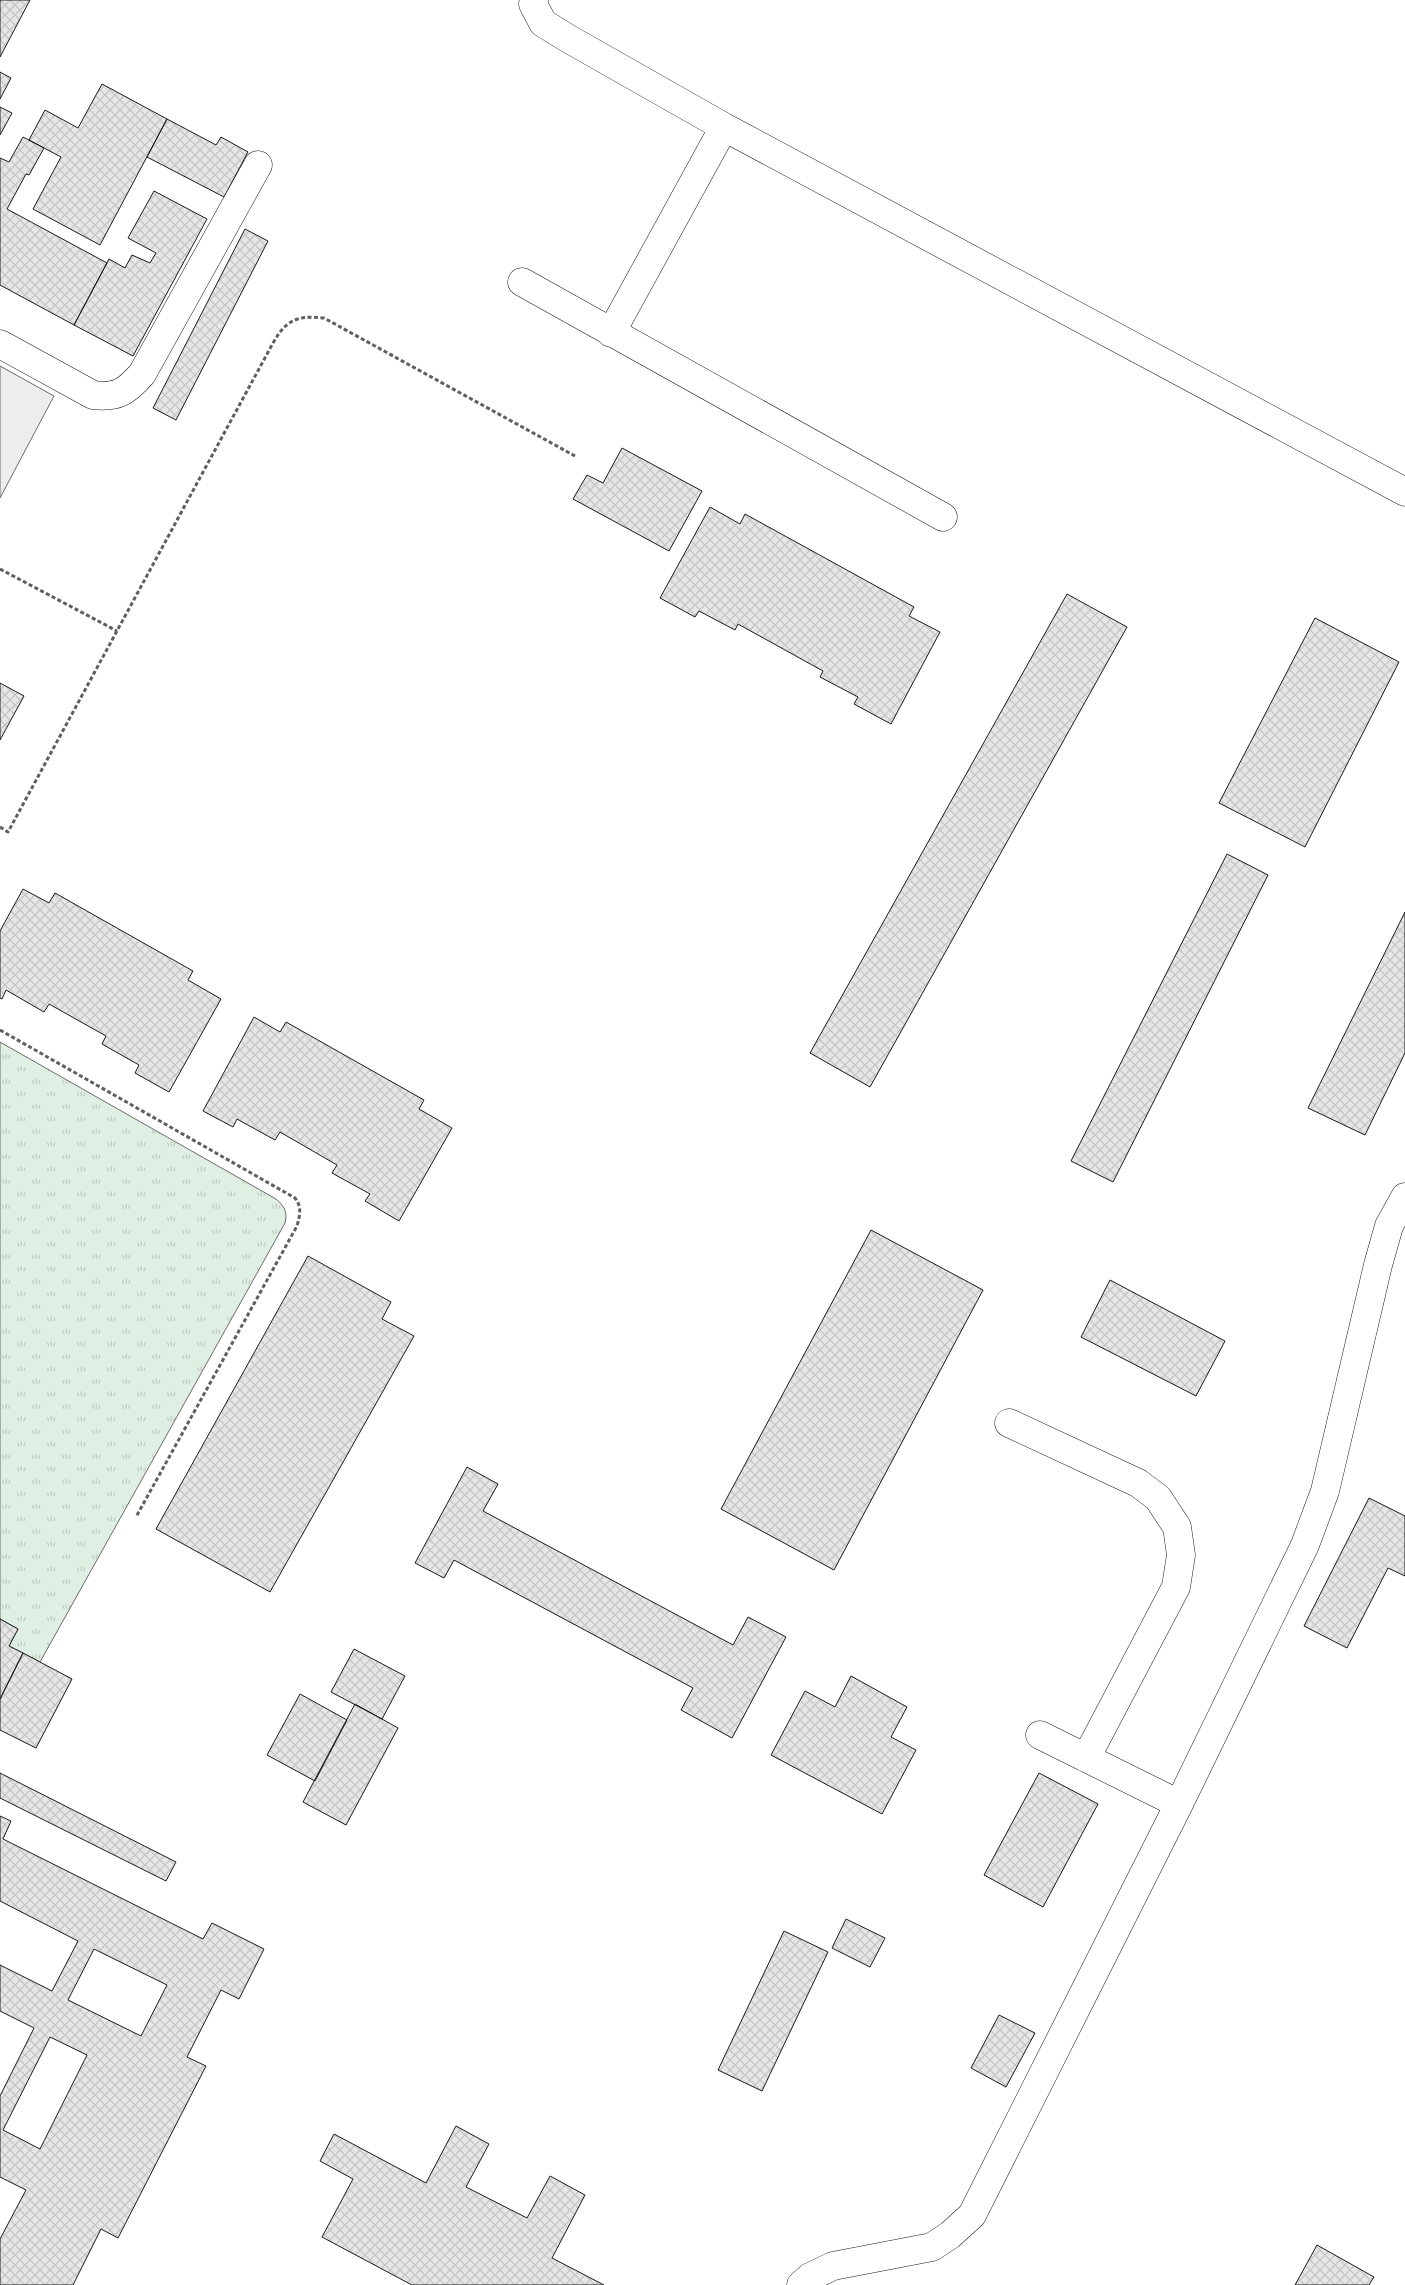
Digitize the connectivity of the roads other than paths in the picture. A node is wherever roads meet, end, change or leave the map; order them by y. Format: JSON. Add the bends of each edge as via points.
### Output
{"nodes":[{"id":1,"x":534,"y":0,"type":"edge"},
{"id":2,"x":724,"y":127,"type":"junction"},
{"id":3,"x":258,"y":165,"type":"dead end"},
{"id":4,"x":522,"y":282,"type":"dead end"},
{"id":5,"x":611,"y":333,"type":"junction"},
{"id":6,"x":0,"y":344,"type":"edge"},
{"id":7,"x":1405,"y":492,"type":"edge"},
{"id":8,"x":943,"y":517,"type":"dead end"},
{"id":9,"x":1405,"y":1197,"type":"edge"},
{"id":10,"x":1009,"y":1423,"type":"dead end"},
{"id":11,"x":1040,"y":1735,"type":"dead end"},
{"id":12,"x":1086,"y":1758,"type":"junction"},
{"id":13,"x":1179,"y":1804,"type":"junction"},
{"id":14,"x":801,"y":2285,"type":"edge"}],
"edges":[{"from":1,"to":2,"type":"street","via":[[543,23]]},
{"from":2,"to":5,"type":"street"},
{"from":2,"to":7,"type":"street"},
{"from":3,"to":6,"type":"street","via":[[142,374],[128,390],[108,397],[93,395]]},
{"from":4,"to":5,"type":"street"},
{"from":5,"to":8,"type":"street"},
{"from":9,"to":13,"type":"street","via":[[1389,1226],[1324,1491],[1305,1545]]},
{"from":10,"to":12,"type":"street","via":[[1138,1483],[1158,1498],[1177,1527],[1180,1555],[1176,1587]]},
{"from":11,"to":12,"type":"street"},
{"from":12,"to":13,"type":"street"},
{"from":13,"to":14,"type":"street","via":[[972,2215],[932,2247],[833,2266]]}]}
